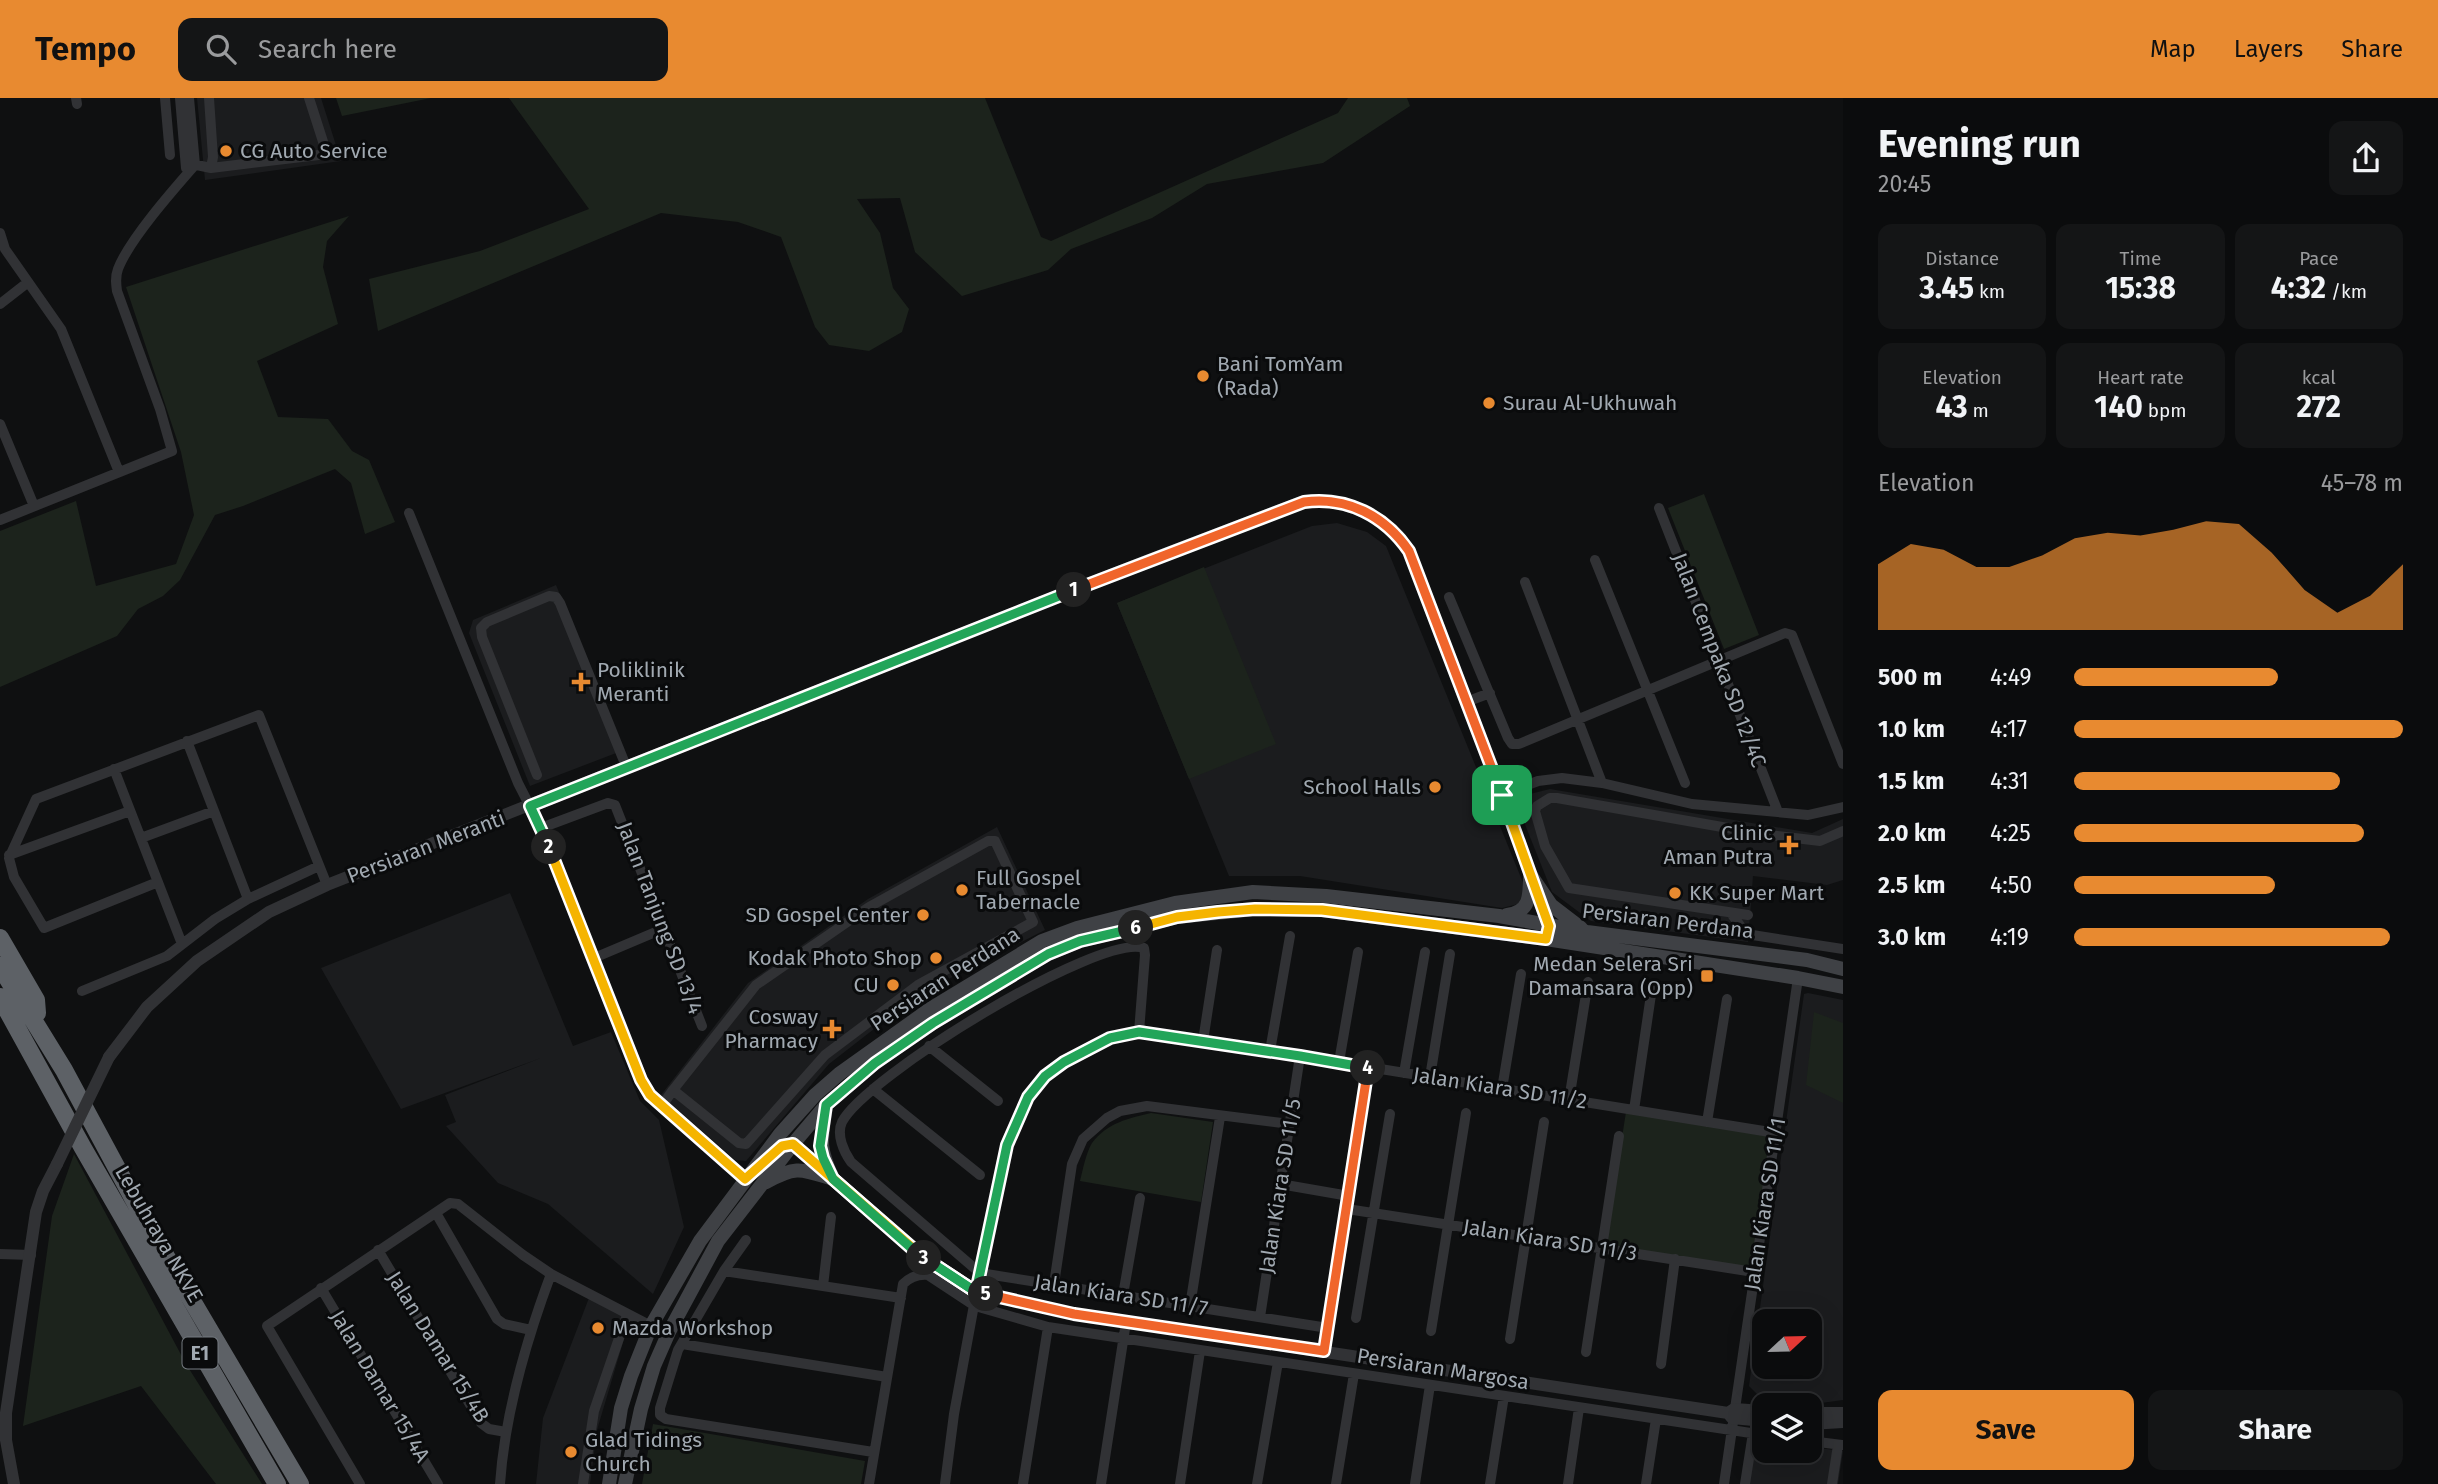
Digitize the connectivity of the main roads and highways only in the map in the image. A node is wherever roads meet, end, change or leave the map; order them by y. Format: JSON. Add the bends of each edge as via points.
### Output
{"nodes":[{"id":1,"x":1499,"y":916,"type":"junction"},
{"id":2,"x":1548,"y":932,"type":"junction"},
{"id":3,"x":1587,"y":932,"type":"junction"},
{"id":4,"x":0,"y":938,"type":"edge"},
{"id":5,"x":0,"y":966,"type":"edge"},
{"id":6,"x":1843,"y":969,"type":"edge"},
{"id":7,"x":1843,"y":987,"type":"edge"},
{"id":8,"x":2,"y":1001,"type":"edge"},
{"id":9,"x":39,"y":1027,"type":"junction"},
{"id":10,"x":821,"y":1100,"type":"junction"},
{"id":11,"x":793,"y":1144,"type":"junction"},
{"id":12,"x":748,"y":1175,"type":"junction"},
{"id":13,"x":762,"y":1184,"type":"junction"},
{"id":14,"x":277,"y":1484,"type":"edge"},
{"id":15,"x":300,"y":1484,"type":"edge"},
{"id":16,"x":609,"y":1484,"type":"edge"},
{"id":17,"x":625,"y":1484,"type":"edge"}],
"edges":[{"from":1,"to":2,"type":"main road","name":"Persiaran Perdana"},
{"from":1,"to":3,"type":"main road","via":[[1522,911],[1528,903],[1530,874],[1551,905]]},
{"from":1,"to":10,"type":"main road","name":"Persiaran Perdana","via":[[1253,892],[1175,902],[1077,928],[1042,941],[930,1009],[839,1074]]},
{"from":2,"to":3,"type":"main road","name":"Persiaran Perdana"},
{"from":2,"to":7,"type":"main road","name":"Persiaran Perdana"},
{"from":2,"to":10,"type":"main road","name":"Persiaran Perdana","via":[[1322,910],[1255,909],[1177,917],[1080,941],[1048,954],[933,1023]]},
{"from":3,"to":6,"type":"main road","name":"Persiaran Perdana","via":[[1807,960]]},
{"from":4,"to":9,"type":"highway","number":"E1","via":[[36,1000]]},
{"from":5,"to":9,"type":"highway"},
{"from":8,"to":14,"type":"highway","name":"Lebuhraya NKVE","number":"E1"},
{"from":9,"to":15,"type":"highway","name":"Lebuhraya NKVE","number":"E1","via":[[148,1226]]},
{"from":10,"to":11,"type":"main road","name":"Persiaran Perdana"},
{"from":10,"to":12,"type":"main road","name":"Persiaran Perdana","via":[[780,1134]]},
{"from":10,"to":13,"type":"main road","via":[[820,1146],[833,1179],[792,1170]]},
{"from":11,"to":12,"type":"main road","via":[[782,1146]]},
{"from":11,"to":13,"type":"main road","name":"Persiaran Perdana"},
{"from":12,"to":16,"type":"main road","name":"Persiaran Perdana","via":[[694,1249],[651,1326],[621,1408]]},
{"from":13,"to":17,"type":"main road","name":"Persiaran Perdana","via":[[718,1241],[669,1332],[640,1409]]}]}
